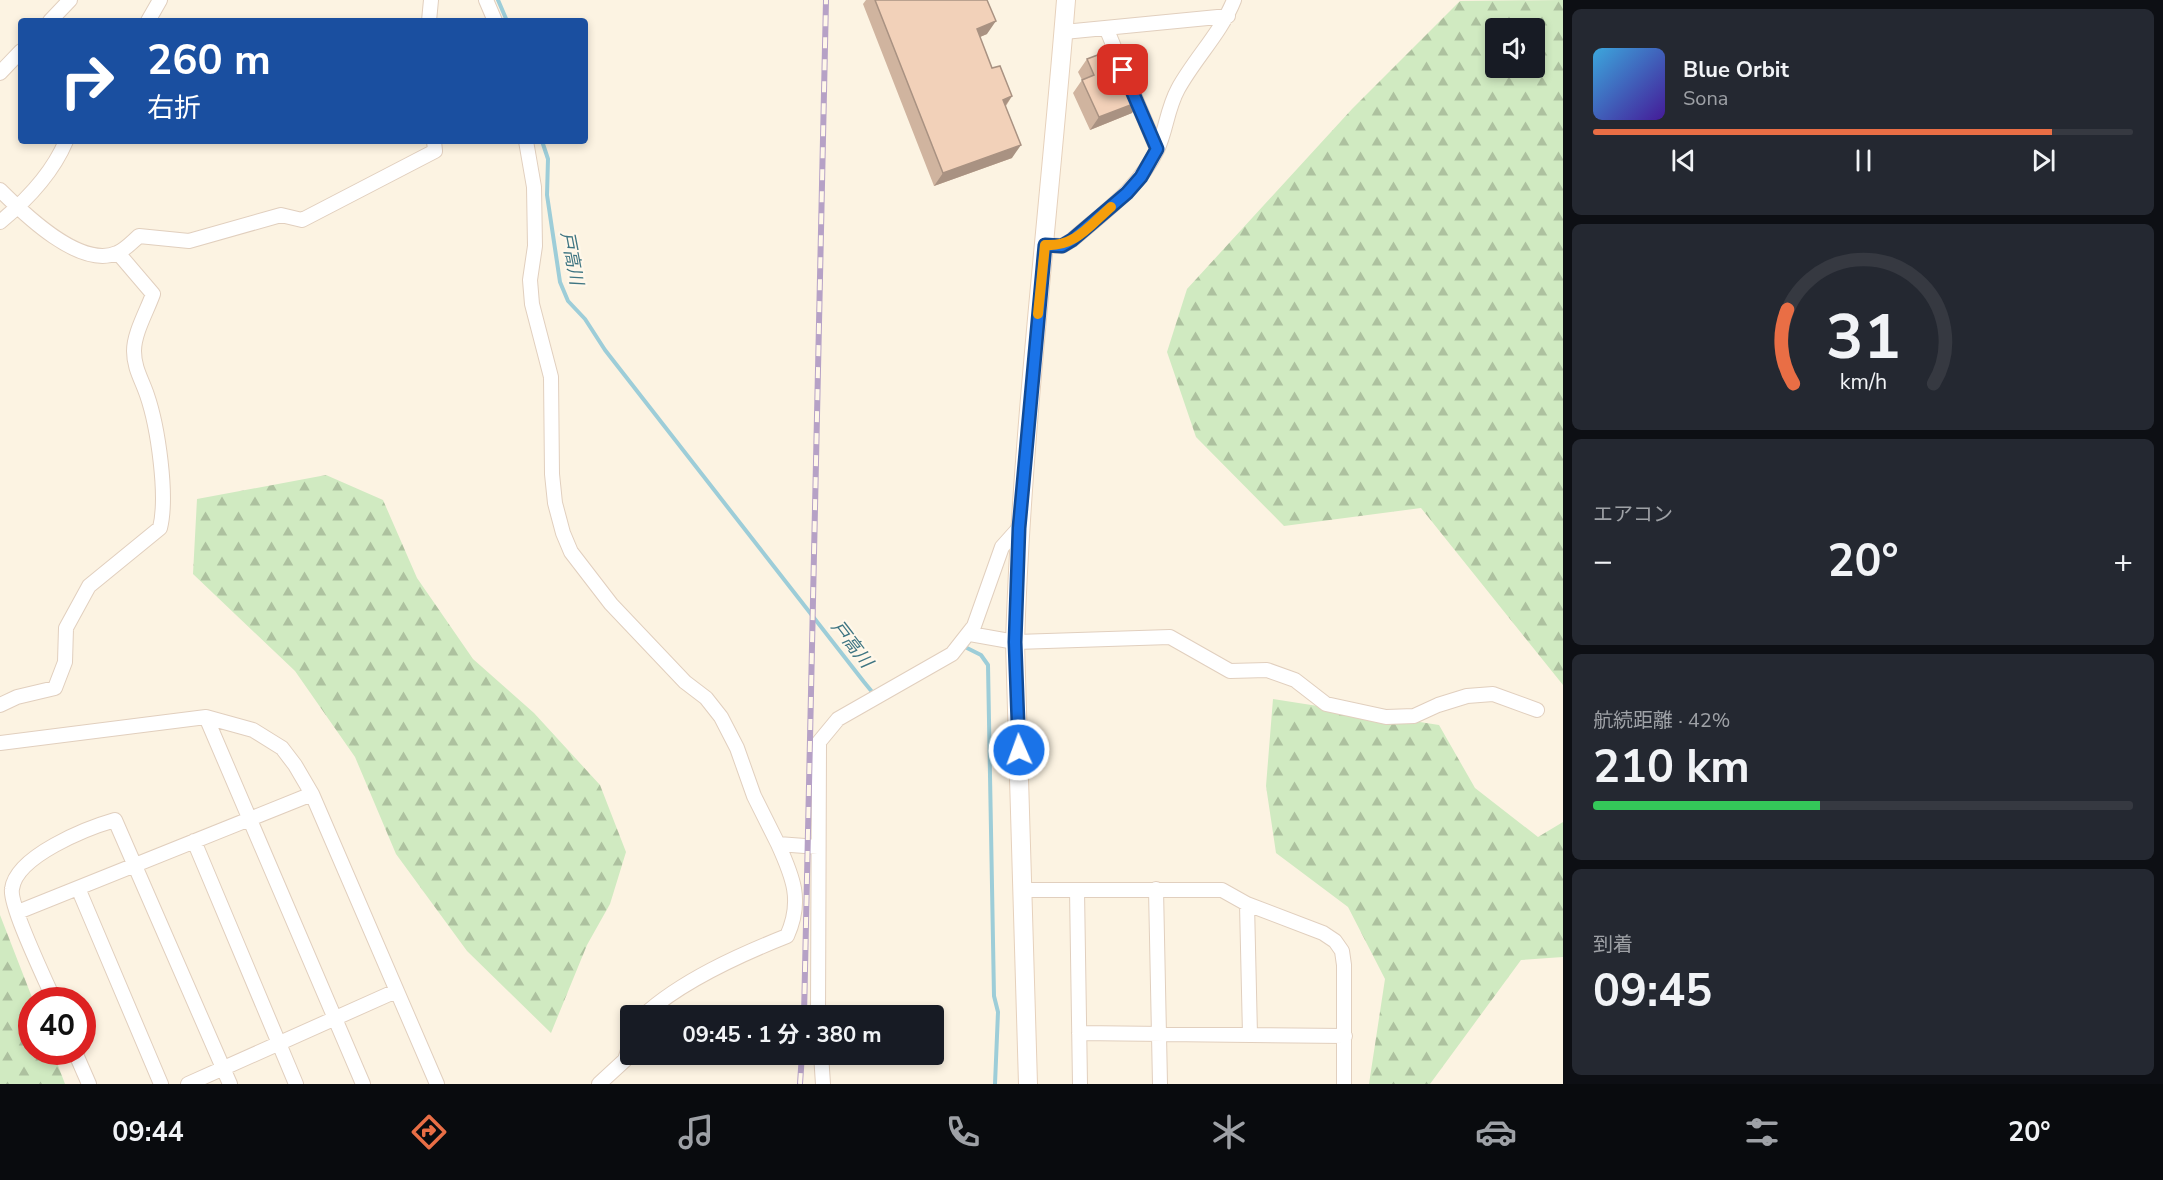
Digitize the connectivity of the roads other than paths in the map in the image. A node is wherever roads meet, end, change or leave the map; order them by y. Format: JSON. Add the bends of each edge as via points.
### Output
{"nodes":[{"id":1,"x":70,"y":0,"type":"edge"},
{"id":2,"x":159,"y":0,"type":"edge"},
{"id":3,"x":431,"y":0,"type":"edge"},
{"id":4,"x":486,"y":0,"type":"edge"},
{"id":5,"x":1066,"y":0,"type":"edge"},
{"id":6,"x":1234,"y":0,"type":"edge"},
{"id":7,"x":1228,"y":16,"type":"junction"},
{"id":8,"x":53,"y":18,"type":"edge"},
{"id":9,"x":150,"y":18,"type":"edge"},
{"id":10,"x":429,"y":18,"type":"edge"},
{"id":11,"x":494,"y":18,"type":"edge"},
{"id":12,"x":1107,"y":30,"type":"junction"},
{"id":13,"x":1064,"y":33,"type":"junction"},
{"id":14,"x":18,"y":54,"type":"edge"},
{"id":15,"x":0,"y":73,"type":"edge"},
{"id":16,"x":65,"y":144,"type":"edge"},
{"id":17,"x":434,"y":144,"type":"edge"},
{"id":18,"x":527,"y":144,"type":"edge"},
{"id":19,"x":1157,"y":149,"type":"junction"},
{"id":20,"x":0,"y":190,"type":"edge"},
{"id":21,"x":18,"y":208,"type":"junction"},
{"id":22,"x":0,"y":222,"type":"edge"},
{"id":23,"x":1045,"y":245,"type":"junction"},
{"id":24,"x":118,"y":253,"type":"junction"},
{"id":25,"x":1019,"y":528,"type":"junction"},
{"id":26,"x":970,"y":634,"type":"junction"},
{"id":27,"x":1015,"y":642,"type":"junction"},
{"id":28,"x":0,"y":705,"type":"edge"},
{"id":29,"x":1537,"y":710,"type":"dead end"},
{"id":30,"x":207,"y":717,"type":"junction"},
{"id":31,"x":0,"y":743,"type":"edge"},
{"id":32,"x":312,"y":794,"type":"junction"},
{"id":33,"x":250,"y":819,"type":"junction"},
{"id":34,"x":194,"y":841,"type":"junction"},
{"id":35,"x":778,"y":844,"type":"junction"},
{"id":36,"x":818,"y":847,"type":"junction"},
{"id":37,"x":136,"y":865,"type":"junction"},
{"id":38,"x":78,"y":888,"type":"junction"},
{"id":39,"x":1156,"y":889,"type":"junction"},
{"id":40,"x":1023,"y":890,"type":"junction"},
{"id":41,"x":1077,"y":890,"type":"junction"},
{"id":42,"x":1247,"y":904,"type":"junction"},
{"id":43,"x":18,"y":912,"type":"junction"},
{"id":44,"x":49,"y":987,"type":"edge"},
{"id":45,"x":396,"y":991,"type":"junction"},
{"id":46,"x":656,"y":1005,"type":"edge"},
{"id":47,"x":818,"y":1005,"type":"edge"},
{"id":48,"x":336,"y":1019,"type":"junction"},
{"id":49,"x":1079,"y":1033,"type":"junction"},
{"id":50,"x":1159,"y":1034,"type":"junction"},
{"id":51,"x":1250,"y":1035,"type":"junction"},
{"id":52,"x":1344,"y":1036,"type":"junction"},
{"id":53,"x":279,"y":1044,"type":"junction"},
{"id":54,"x":81,"y":1065,"type":"edge"},
{"id":55,"x":620,"y":1065,"type":"edge"},
{"id":56,"x":821,"y":1065,"type":"edge"},
{"id":57,"x":223,"y":1068,"type":"junction"},
{"id":58,"x":89,"y":1084,"type":"edge"},
{"id":59,"x":161,"y":1084,"type":"edge"},
{"id":60,"x":188,"y":1084,"type":"edge"},
{"id":61,"x":230,"y":1084,"type":"edge"},
{"id":62,"x":296,"y":1084,"type":"edge"},
{"id":63,"x":363,"y":1084,"type":"edge"},
{"id":64,"x":437,"y":1084,"type":"edge"},
{"id":65,"x":599,"y":1084,"type":"edge"},
{"id":66,"x":823,"y":1084,"type":"edge"},
{"id":67,"x":1028,"y":1084,"type":"edge"},
{"id":68,"x":1080,"y":1084,"type":"edge"},
{"id":69,"x":1160,"y":1084,"type":"edge"},
{"id":70,"x":1344,"y":1084,"type":"edge"}],
"edges":[{"from":1,"to":8,"type":"street"},
{"from":2,"to":9,"type":"street"},
{"from":3,"to":10,"type":"street"},
{"from":4,"to":11,"type":"street"},
{"from":5,"to":13,"type":"street"},
{"from":6,"to":7,"type":"street"},
{"from":7,"to":12,"type":"street"},
{"from":7,"to":19,"type":"street","via":[[1179,88]]},
{"from":12,"to":13,"type":"street"},
{"from":12,"to":19,"type":"street"},
{"from":13,"to":23,"type":"street"},
{"from":14,"to":15,"type":"street"},
{"from":16,"to":21,"type":"street","via":[[57,162]]},
{"from":17,"to":24,"type":"street","via":[[435,151],[302,220],[281,215],[189,241],[139,236]]},
{"from":18,"to":35,"type":"street","via":[[534,187],[532,304],[551,377],[552,474],[563,533],[571,552],[611,604],[721,717]]},
{"from":19,"to":23,"type":"street","via":[[1127,193],[1072,240],[1062,246]]},
{"from":20,"to":21,"type":"street"},
{"from":21,"to":22,"type":"street"},
{"from":21,"to":24,"type":"street","via":[[59,240],[102,256]]},
{"from":23,"to":25,"type":"street"},
{"from":24,"to":28,"type":"street","via":[[153,294],[134,348],[134,363],[148,396],[164,485],[164,514],[160,528],[90,586],[66,628],[65,662],[55,688],[17,696]]},
{"from":25,"to":26,"type":"street","via":[[1002,547]]},
{"from":25,"to":27,"type":"street"},
{"from":26,"to":27,"type":"street"},
{"from":26,"to":36,"type":"street","via":[[952,654],[838,719],[828,729],[819,742]]},
{"from":27,"to":29,"type":"street","via":[[1170,637],[1230,671],[1266,670],[1295,680],[1326,704],[1386,717],[1414,716],[1467,696],[1493,694]]},
{"from":27,"to":40,"type":"street"},
{"from":30,"to":31,"type":"street"},
{"from":30,"to":32,"type":"street","via":[[253,730],[282,748]]},
{"from":30,"to":33,"type":"street"},
{"from":32,"to":33,"type":"street"},
{"from":32,"to":45,"type":"street"},
{"from":33,"to":34,"type":"street"},
{"from":33,"to":48,"type":"street"},
{"from":34,"to":37,"type":"street"},
{"from":34,"to":53,"type":"street"},
{"from":35,"to":36,"type":"street"},
{"from":35,"to":46,"type":"street","via":[[795,892],[794,919],[787,936],[716,968]]},
{"from":36,"to":47,"type":"street"},
{"from":37,"to":38,"type":"street"},
{"from":37,"to":43,"type":"street","via":[[115,820],[99,824],[31,858],[12,888]]},
{"from":37,"to":57,"type":"street"},
{"from":38,"to":43,"type":"street"},
{"from":38,"to":59,"type":"street"},
{"from":39,"to":41,"type":"street"},
{"from":39,"to":42,"type":"street","via":[[1222,890]]},
{"from":39,"to":50,"type":"street"},
{"from":40,"to":41,"type":"street"},
{"from":40,"to":67,"type":"street"},
{"from":41,"to":49,"type":"street"},
{"from":42,"to":51,"type":"street"},
{"from":42,"to":52,"type":"street","via":[[1335,941],[1342,951],[1344,965]]},
{"from":43,"to":44,"type":"street"},
{"from":45,"to":48,"type":"street"},
{"from":45,"to":64,"type":"street"},
{"from":48,"to":53,"type":"street"},
{"from":48,"to":63,"type":"street"},
{"from":49,"to":50,"type":"street"},
{"from":49,"to":68,"type":"street"},
{"from":50,"to":51,"type":"street"},
{"from":50,"to":69,"type":"street"},
{"from":51,"to":52,"type":"street"},
{"from":52,"to":70,"type":"street"},
{"from":53,"to":57,"type":"street"},
{"from":53,"to":62,"type":"street"},
{"from":54,"to":58,"type":"street"},
{"from":55,"to":65,"type":"street"},
{"from":56,"to":66,"type":"street"},
{"from":57,"to":60,"type":"street"},
{"from":57,"to":61,"type":"street"}]}
